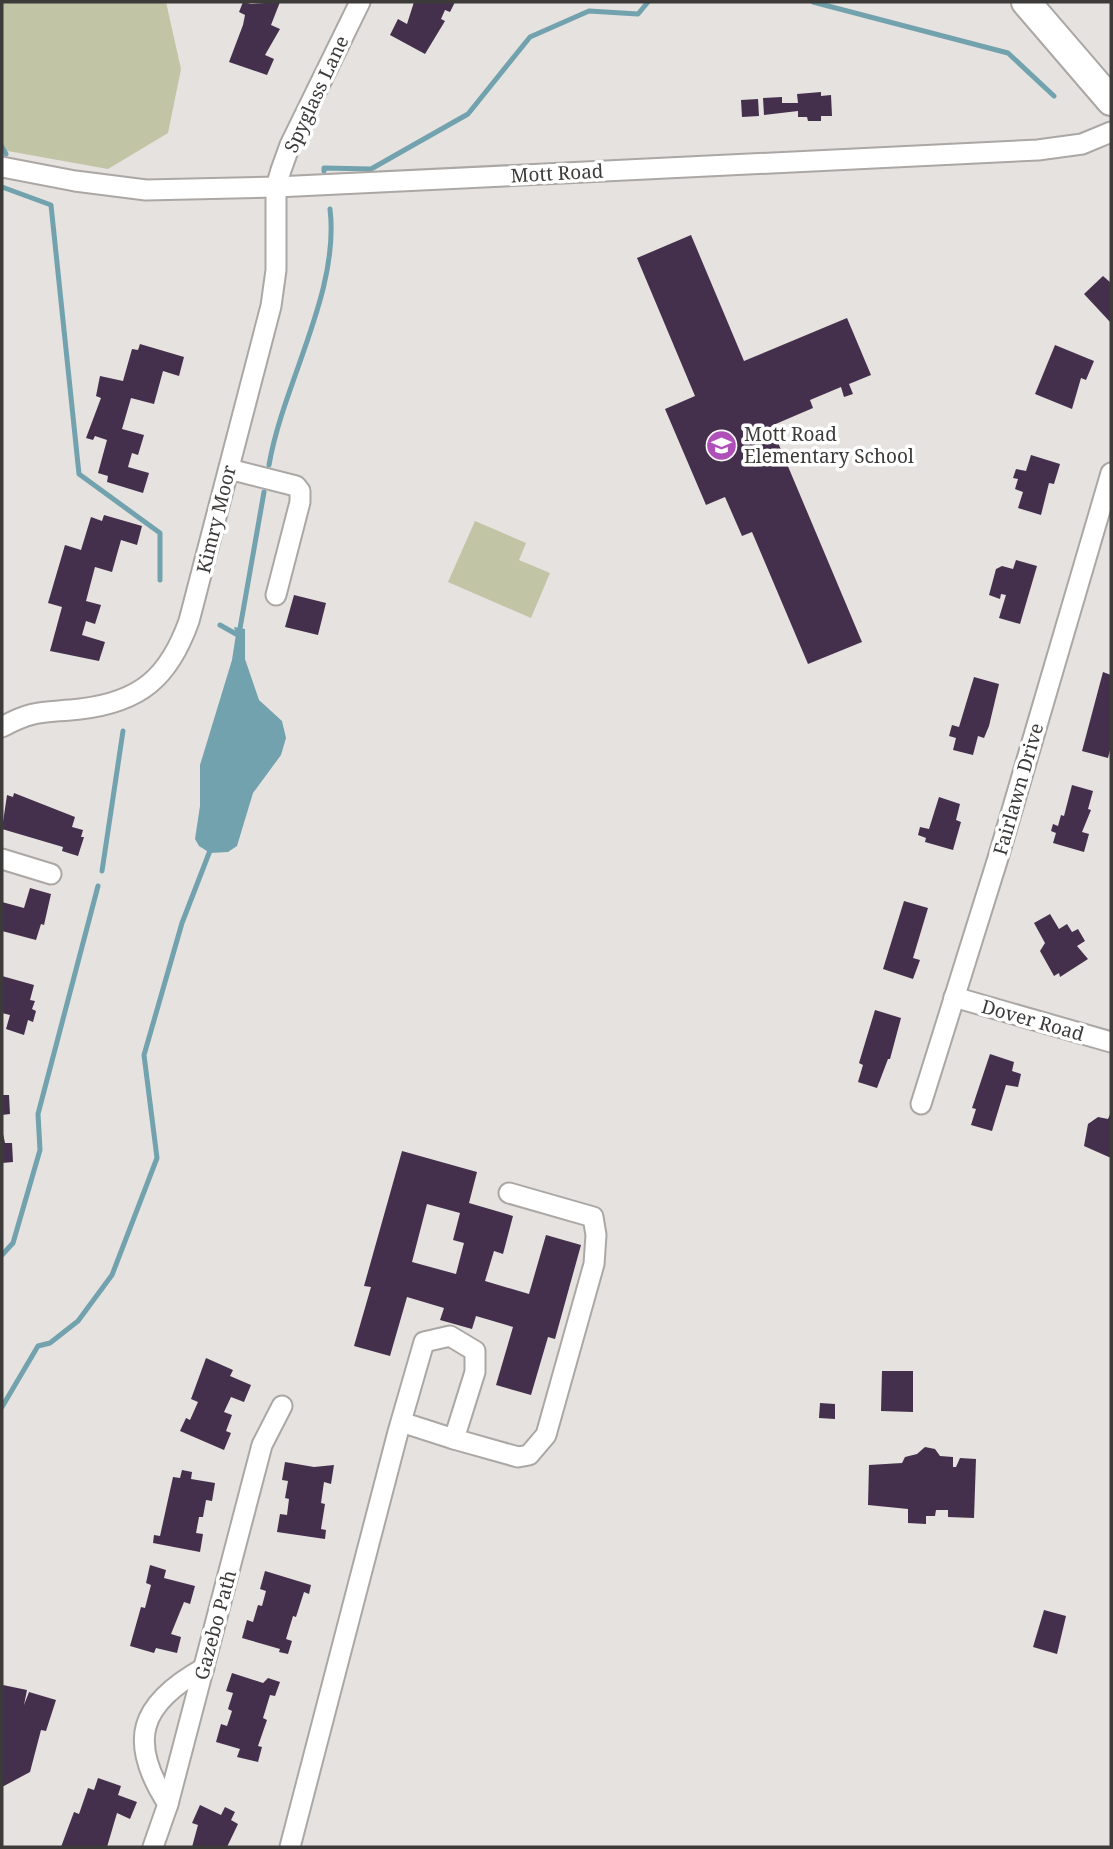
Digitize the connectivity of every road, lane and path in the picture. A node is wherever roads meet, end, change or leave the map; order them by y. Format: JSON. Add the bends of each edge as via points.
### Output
{"nodes":[{"id":1,"x":359,"y":2,"type":"edge"},
{"id":2,"x":1026,"y":2,"type":"edge"},
{"id":3,"x":1111,"y":100,"type":"edge"},
{"id":4,"x":1111,"y":132,"type":"edge"},
{"id":5,"x":2,"y":167,"type":"edge"},
{"id":6,"x":276,"y":187,"type":"junction"},
{"id":7,"x":229,"y":469,"type":"junction"},
{"id":8,"x":1111,"y":473,"type":"edge"},
{"id":9,"x":276,"y":595,"type":"dead end"},
{"id":10,"x":2,"y":727,"type":"edge"},
{"id":11,"x":2,"y":859,"type":"edge"},
{"id":12,"x":51,"y":874,"type":"dead end"},
{"id":13,"x":954,"y":997,"type":"junction"},
{"id":14,"x":1111,"y":1042,"type":"edge"},
{"id":15,"x":921,"y":1104,"type":"dead end"},
{"id":16,"x":509,"y":1192,"type":"dead end"},
{"id":17,"x":282,"y":1406,"type":"dead end"},
{"id":18,"x":401,"y":1422,"type":"junction"},
{"id":19,"x":454,"y":1439,"type":"junction"},
{"id":20,"x":204,"y":1668,"type":"junction"},
{"id":21,"x":169,"y":1804,"type":"junction"},
{"id":22,"x":153,"y":1847,"type":"edge"},
{"id":23,"x":290,"y":1847,"type":"edge"}],
"edges":[{"from":1,"to":6,"type":"street","name":"Spyglass Lane","via":[[289,145]]},
{"from":2,"to":3,"type":"highway"},
{"from":4,"to":6,"type":"street","name":"Mott Road","via":[[1083,144],[1038,150]]},
{"from":5,"to":6,"type":"street","name":"Mott Road","via":[[146,190]]},
{"from":6,"to":7,"type":"street","name":"Kimry Moor","via":[[271,306]]},
{"from":7,"to":9,"type":"street","via":[[296,486],[300,491]]},
{"from":7,"to":10,"type":"street","name":"Kimry Moor","via":[[189,621],[177,653],[162,673],[119,702],[29,713]]},
{"from":8,"to":13,"type":"street","name":"Fairlawn Drive"},
{"from":11,"to":12,"type":"street"},
{"from":13,"to":14,"type":"street","name":"Dover Road"},
{"from":13,"to":15,"type":"street","name":"Fairlawn Drive"},
{"from":16,"to":19,"type":"street","via":[[593,1217],[594,1264],[546,1435],[529,1455],[518,1457]]},
{"from":17,"to":20,"type":"street","name":"Gazebo Path","via":[[262,1445]]},
{"from":18,"to":19,"type":"street"},
{"from":18,"to":19,"type":"street","via":[[425,1342],[450,1336],[475,1352],[475,1372]]},
{"from":18,"to":23,"type":"street"},
{"from":20,"to":21,"type":"street","name":"Gazebo Path"},
{"from":20,"to":21,"type":"street","via":[[162,1697],[144,1736],[145,1761]]},
{"from":21,"to":22,"type":"street","name":"Gazebo Path"}]}
